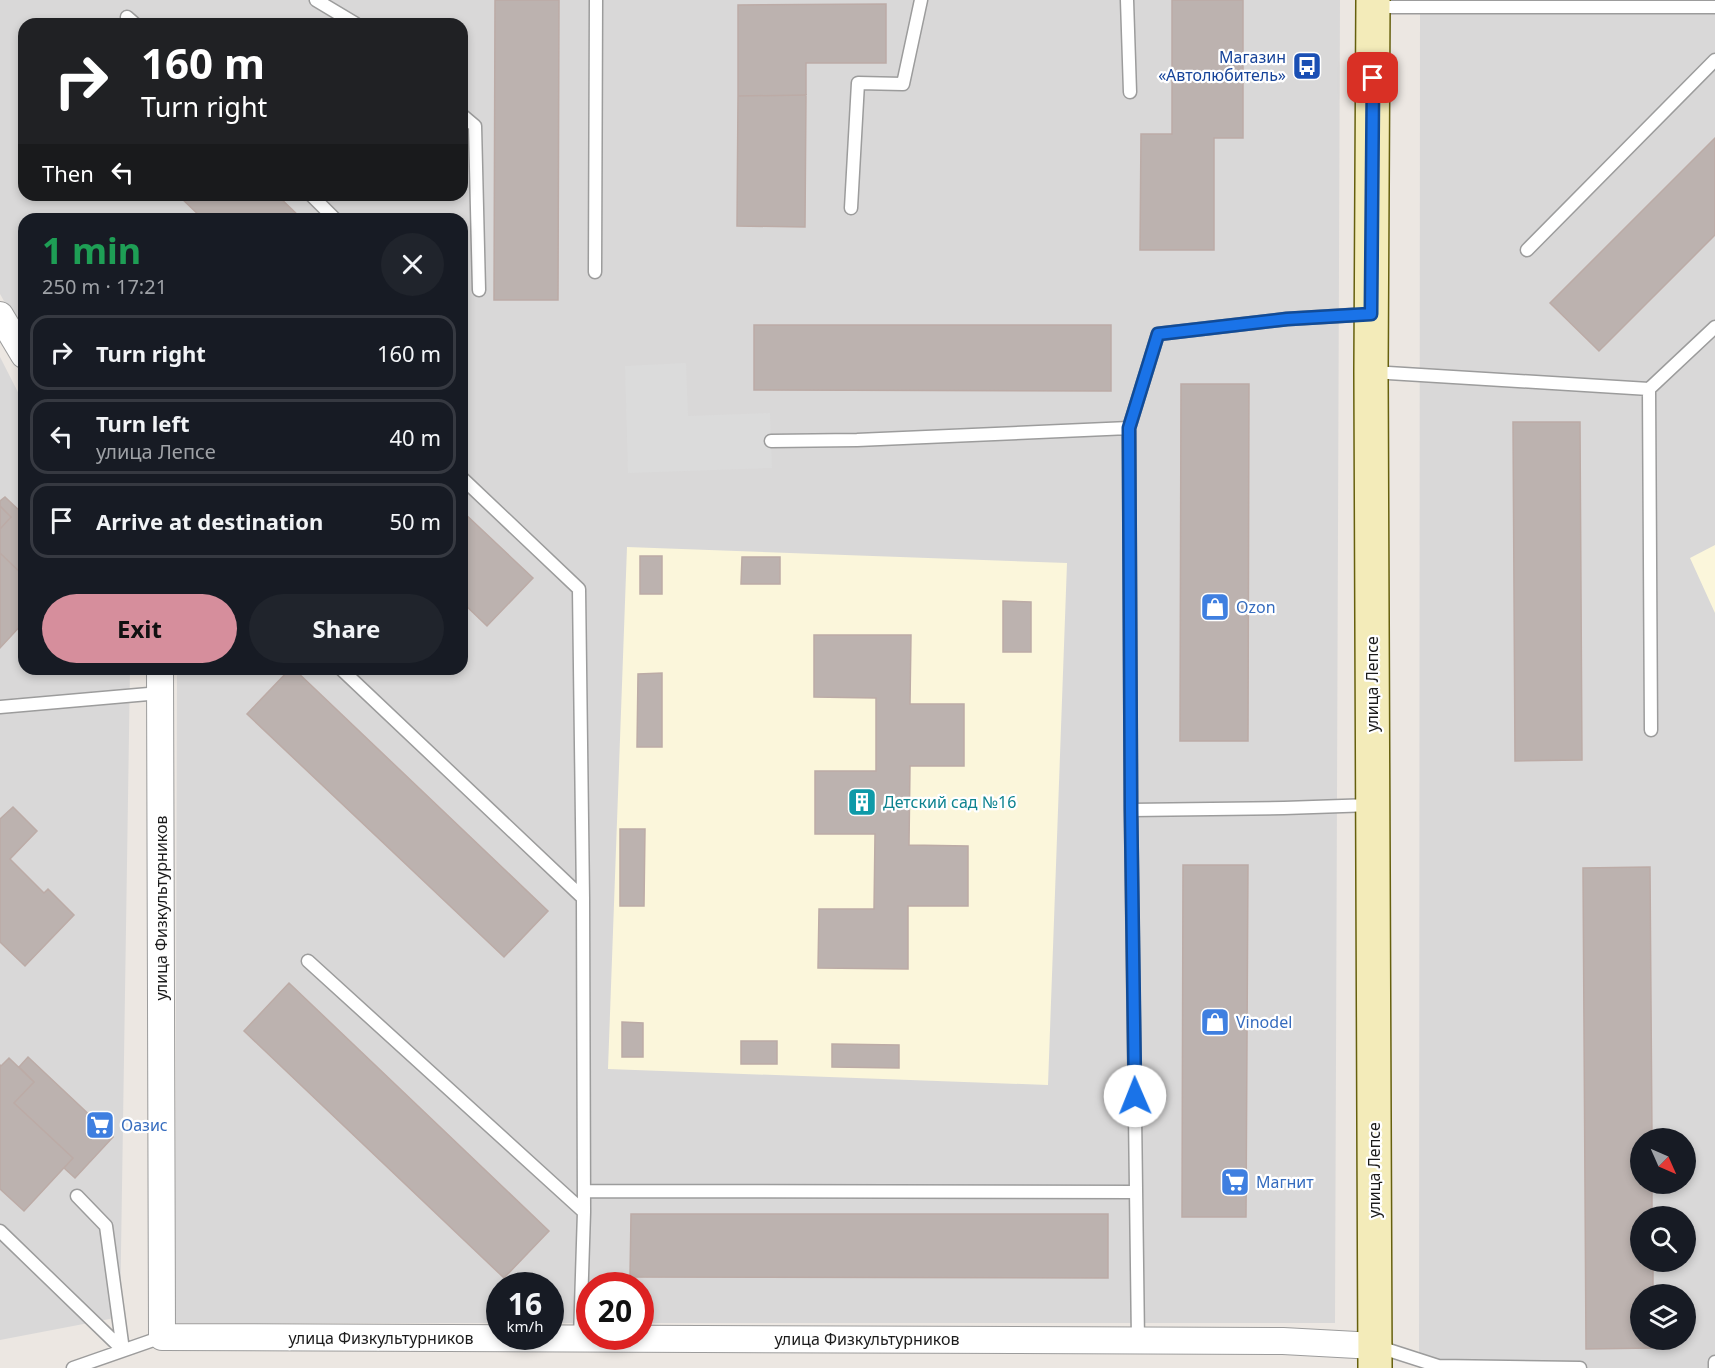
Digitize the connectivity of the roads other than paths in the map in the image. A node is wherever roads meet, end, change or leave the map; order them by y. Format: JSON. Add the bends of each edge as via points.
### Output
{"nodes":[{"id":1,"x":316,"y":0,"type":"edge"},
{"id":2,"x":596,"y":0,"type":"edge"},
{"id":3,"x":921,"y":0,"type":"edge"},
{"id":4,"x":1127,"y":0,"type":"edge"},
{"id":5,"x":1373,"y":4,"type":"edge"},
{"id":6,"x":1715,"y":7,"type":"edge"},
{"id":7,"x":346,"y":18,"type":"edge"},
{"id":8,"x":1715,"y":60,"type":"edge"},
{"id":9,"x":1130,"y":92,"type":"dead end"},
{"id":10,"x":468,"y":120,"type":"edge"},
{"id":11,"x":317,"y":201,"type":"edge"},
{"id":12,"x":851,"y":208,"type":"dead end"},
{"id":13,"x":329,"y":213,"type":"edge"},
{"id":14,"x":1527,"y":250,"type":"dead end"},
{"id":15,"x":595,"y":272,"type":"dead end"},
{"id":16,"x":479,"y":290,"type":"dead end"},
{"id":17,"x":1371,"y":314,"type":"junction"},
{"id":18,"x":0,"y":315,"type":"edge"},
{"id":19,"x":1715,"y":327,"type":"edge"},
{"id":20,"x":18,"y":345,"type":"edge"},
{"id":21,"x":1371,"y":372,"type":"junction"},
{"id":22,"x":1649,"y":389,"type":"junction"},
{"id":23,"x":1129,"y":428,"type":"junction"},
{"id":24,"x":771,"y":441,"type":"dead end"},
{"id":25,"x":468,"y":484,"type":"edge"},
{"id":26,"x":347,"y":675,"type":"edge"},
{"id":27,"x":160,"y":681,"type":"edge"},
{"id":28,"x":0,"y":707,"type":"edge"},
{"id":29,"x":1651,"y":730,"type":"dead end"},
{"id":30,"x":1372,"y":805,"type":"junction"},
{"id":31,"x":1131,"y":810,"type":"junction"},
{"id":32,"x":583,"y":898,"type":"junction"},
{"id":33,"x":308,"y":961,"type":"dead end"},
{"id":34,"x":584,"y":1191,"type":"junction"},
{"id":35,"x":1136,"y":1192,"type":"junction"},
{"id":36,"x":76,"y":1196,"type":"dead end"},
{"id":37,"x":584,"y":1212,"type":"junction"},
{"id":38,"x":0,"y":1231,"type":"edge"},
{"id":39,"x":582,"y":1272,"type":"edge"},
{"id":40,"x":162,"y":1337,"type":"junction"},
{"id":41,"x":576,"y":1338,"type":"edge"},
{"id":42,"x":654,"y":1338,"type":"edge"},
{"id":43,"x":1138,"y":1341,"type":"junction"},
{"id":44,"x":123,"y":1350,"type":"junction"},
{"id":45,"x":1375,"y":1357,"type":"edge"},
{"id":46,"x":1715,"y":1362,"type":"edge"},
{"id":47,"x":73,"y":1368,"type":"edge"},
{"id":48,"x":1580,"y":1368,"type":"edge"},
{"id":49,"x":1715,"y":1368,"type":"edge"}],
"edges":[{"from":1,"to":7,"type":"lane"},
{"from":2,"to":15,"type":"lane"},
{"from":3,"to":12,"type":"lane","via":[[903,84],[858,83]]},
{"from":4,"to":9,"type":"lane"},
{"from":5,"to":6,"type":"lane"},
{"from":5,"to":17,"type":"main road","name":"улица Лепсе"},
{"from":8,"to":14,"type":"lane"},
{"from":10,"to":16,"type":"lane","via":[[475,126]]},
{"from":11,"to":13,"type":"lane"},
{"from":17,"to":21,"type":"main road","name":"улица Лепсе"},
{"from":17,"to":23,"type":"lane","via":[[1158,334]]},
{"from":18,"to":20,"type":"street"},
{"from":19,"to":22,"type":"lane"},
{"from":21,"to":22,"type":"lane"},
{"from":21,"to":30,"type":"main road","name":"улица Лепсе"},
{"from":22,"to":29,"type":"lane"},
{"from":23,"to":24,"type":"lane"},
{"from":23,"to":31,"type":"lane"},
{"from":25,"to":32,"type":"lane","via":[[579,589]]},
{"from":26,"to":32,"type":"lane"},
{"from":27,"to":28,"type":"lane"},
{"from":27,"to":40,"type":"street","name":"улица Физкультурников"},
{"from":30,"to":31,"type":"lane"},
{"from":30,"to":45,"type":"main road","name":"улица Лепсе"},
{"from":31,"to":35,"type":"lane"},
{"from":32,"to":34,"type":"lane"},
{"from":33,"to":37,"type":"lane"},
{"from":34,"to":35,"type":"lane"},
{"from":34,"to":37,"type":"lane"},
{"from":35,"to":43,"type":"lane"},
{"from":36,"to":44,"type":"lane","via":[[106,1226]]},
{"from":37,"to":39,"type":"lane"},
{"from":38,"to":44,"type":"lane"},
{"from":40,"to":41,"type":"street","name":"улица Физкультурников"},
{"from":40,"to":44,"type":"lane"},
{"from":42,"to":43,"type":"street","name":"улица Физкультурников"},
{"from":43,"to":45,"type":"street","name":"улица Физкультурников","via":[[1283,1341]]},
{"from":44,"to":47,"type":"lane"},
{"from":45,"to":48,"type":"lane","via":[[1438,1365]]},
{"from":46,"to":49,"type":"lane"}]}
